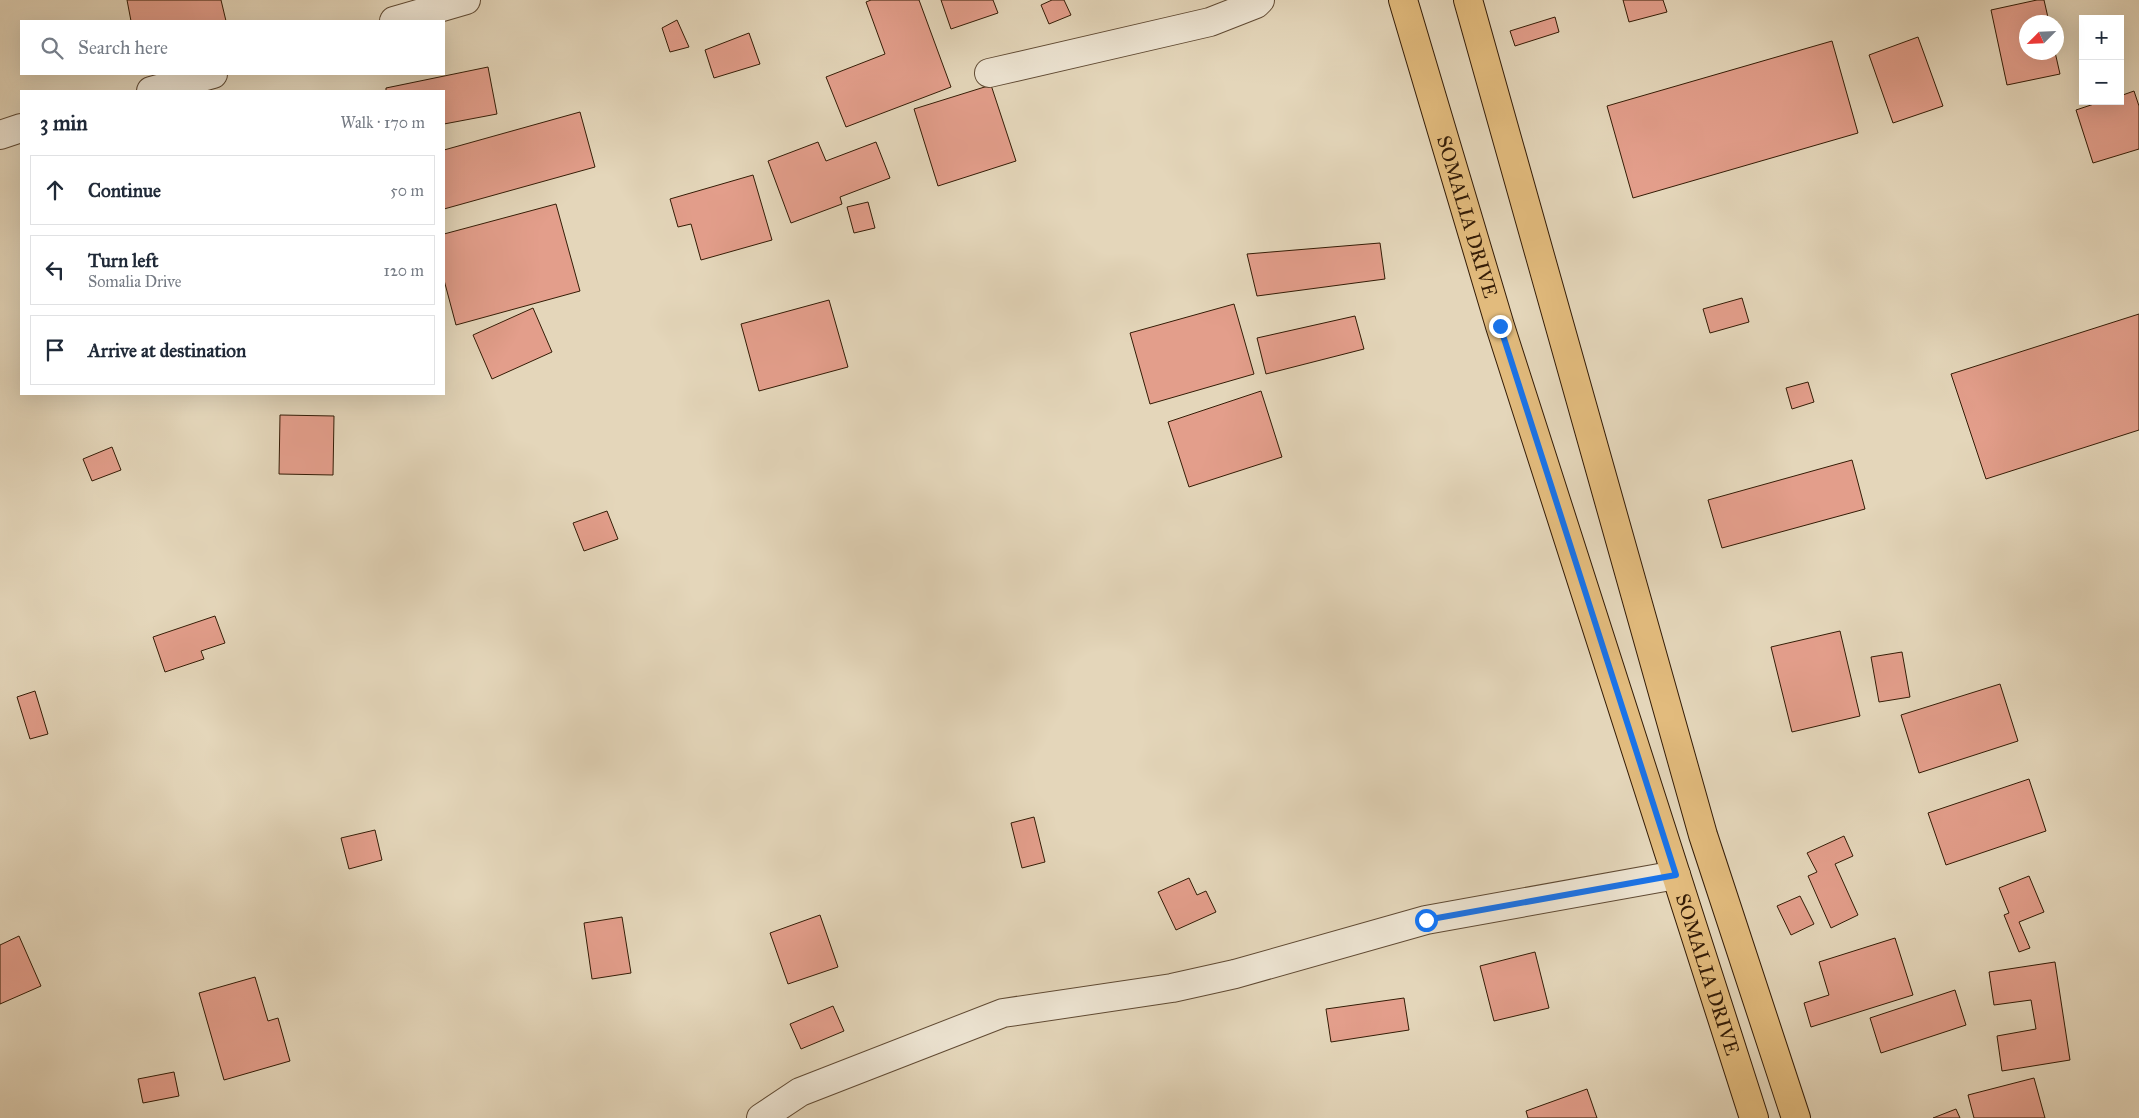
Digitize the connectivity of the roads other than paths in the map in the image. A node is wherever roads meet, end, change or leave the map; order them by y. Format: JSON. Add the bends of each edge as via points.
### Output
{"nodes":[{"id":1,"x":466,"y":0,"type":"edge"},
{"id":2,"x":1260,"y":0,"type":"edge"},
{"id":3,"x":1403,"y":0,"type":"edge"},
{"id":4,"x":1468,"y":0,"type":"edge"},
{"id":5,"x":397,"y":20,"type":"edge"},
{"id":6,"x":989,"y":73,"type":"dead end"},
{"id":7,"x":209,"y":75,"type":"edge"},
{"id":8,"x":155,"y":90,"type":"edge"},
{"id":9,"x":20,"y":128,"type":"edge"},
{"id":10,"x":0,"y":135,"type":"edge"},
{"id":11,"x":1676,"y":875,"type":"junction"},
{"id":12,"x":761,"y":1118,"type":"edge"},
{"id":13,"x":1754,"y":1118,"type":"edge"},
{"id":14,"x":1796,"y":1118,"type":"edge"}],
"edges":[{"from":1,"to":5,"type":"street"},
{"from":2,"to":6,"type":"street","via":[[1210,22]]},
{"from":3,"to":11,"type":"main road","name":"SOMALIA DRIVE","via":[[1500,326]]},
{"from":4,"to":14,"type":"main road","name":"SOMALIA DRIVE","via":[[1703,835]]},
{"from":7,"to":8,"type":"street"},
{"from":9,"to":10,"type":"street"},
{"from":11,"to":12,"type":"street","via":[[1426,920],[1172,988],[1003,1013],[800,1092]]},
{"from":11,"to":13,"type":"main road","name":"SOMALIA DRIVE"}]}
